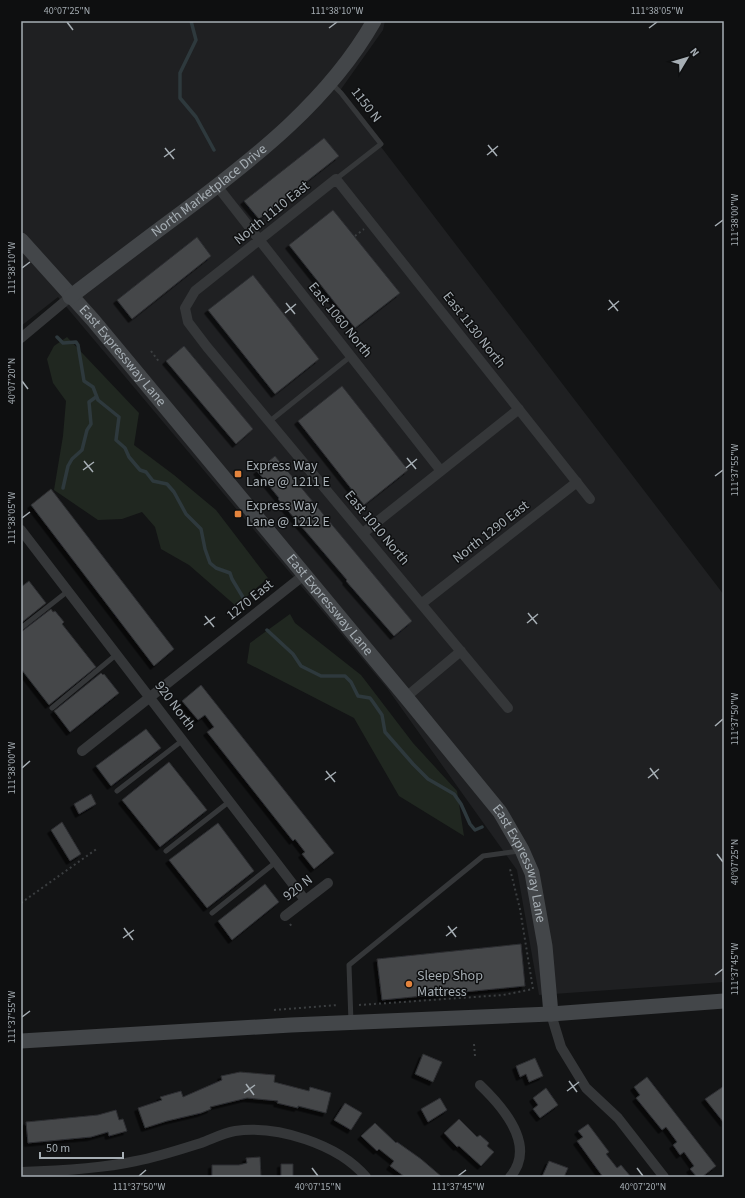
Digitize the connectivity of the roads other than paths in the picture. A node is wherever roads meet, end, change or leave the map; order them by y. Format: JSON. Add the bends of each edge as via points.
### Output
{"nodes":[{"id":1,"x":374,"y":21,"type":"edge"},
{"id":2,"x":330,"y":82,"type":"junction"},
{"id":3,"x":381,"y":144,"type":"joint"},
{"id":4,"x":336,"y":179,"type":"junction"},
{"id":5,"x":217,"y":186,"type":"junction"},
{"id":6,"x":21,"y":240,"type":"edge"},
{"id":7,"x":259,"y":241,"type":"junction"},
{"id":8,"x":70,"y":297,"type":"junction"},
{"id":9,"x":185,"y":308,"type":"joint"},
{"id":10,"x":21,"y":338,"type":"edge"},
{"id":11,"x":351,"y":356,"type":"junction"},
{"id":12,"x":519,"y":409,"type":"junction"},
{"id":13,"x":270,"y":421,"type":"junction"},
{"id":14,"x":441,"y":471,"type":"junction"},
{"id":15,"x":577,"y":482,"type":"junction"},
{"id":16,"x":590,"y":499,"type":"dead end"},
{"id":17,"x":21,"y":530,"type":"edge"},
{"id":18,"x":363,"y":533,"type":"junction"},
{"id":19,"x":304,"y":575,"type":"junction"},
{"id":20,"x":68,"y":591,"type":"junction"},
{"id":21,"x":422,"y":604,"type":"junction"},
{"id":22,"x":21,"y":628,"type":"edge"},
{"id":23,"x":461,"y":651,"type":"junction"},
{"id":24,"x":117,"y":654,"type":"junction"},
{"id":25,"x":150,"y":697,"type":"junction"},
{"id":26,"x":406,"y":697,"type":"junction"},
{"id":27,"x":52,"y":708,"type":"dead end"},
{"id":28,"x":508,"y":708,"type":"dead end"},
{"id":29,"x":182,"y":740,"type":"junction"},
{"id":30,"x":82,"y":751,"type":"dead end"},
{"id":31,"x":117,"y":791,"type":"dead end"},
{"id":32,"x":230,"y":801,"type":"junction"},
{"id":33,"x":522,"y":850,"type":"junction"},
{"id":34,"x":166,"y":851,"type":"dead end"},
{"id":35,"x":276,"y":862,"type":"junction"},
{"id":36,"x":328,"y":883,"type":"dead end"},
{"id":37,"x":305,"y":900,"type":"junction"},
{"id":38,"x":212,"y":913,"type":"dead end"},
{"id":39,"x":285,"y":916,"type":"dead end"},
{"id":40,"x":724,"y":1002,"type":"edge"},
{"id":41,"x":551,"y":1014,"type":"junction"},
{"id":42,"x":351,"y":1022,"type":"junction"},
{"id":43,"x":21,"y":1041,"type":"edge"},
{"id":44,"x":480,"y":1085,"type":"dead end"},
{"id":45,"x":21,"y":1172,"type":"edge"},
{"id":46,"x":366,"y":1177,"type":"edge"},
{"id":47,"x":510,"y":1177,"type":"edge"},
{"id":48,"x":664,"y":1177,"type":"edge"}],
"edges":[{"from":1,"to":2,"type":"street","name":"North Marketplace Drive","via":[[366,36]]},
{"from":2,"to":3,"type":"lane","name":"1150 N"},
{"from":2,"to":5,"type":"street","name":"North Marketplace Drive","via":[[274,140]]},
{"from":3,"to":4,"type":"lane","name":"North 1110 East"},
{"from":4,"to":7,"type":"street","name":"North 1110 East"},
{"from":4,"to":12,"type":"street","name":"East 1130 North"},
{"from":5,"to":7,"type":"street","name":"East 1060 North"},
{"from":5,"to":8,"type":"street","name":"North Marketplace Drive"},
{"from":6,"to":8,"type":"street","name":"East Expressway Lane"},
{"from":7,"to":9,"type":"street","name":"North 1110 East","via":[[195,291]]},
{"from":7,"to":11,"type":"street","name":"East 1060 North"},
{"from":8,"to":10,"type":"street","name":"North Marketplace Drive"},
{"from":8,"to":19,"type":"street","name":"East Expressway Lane","via":[[93,320]]},
{"from":9,"to":13,"type":"street","name":"East 1010 North","via":[[188,322]]},
{"from":11,"to":13,"type":"lane"},
{"from":11,"to":14,"type":"street","name":"East 1060 North"},
{"from":12,"to":14,"type":"street"},
{"from":12,"to":15,"type":"street","name":"East 1130 North"},
{"from":13,"to":18,"type":"street","name":"East 1010 North"},
{"from":14,"to":18,"type":"street"},
{"from":15,"to":16,"type":"street","name":"East 1130 North"},
{"from":15,"to":21,"type":"street","name":"North 1290 East"},
{"from":17,"to":20,"type":"street","name":"920 North"},
{"from":18,"to":21,"type":"street","name":"East 1010 North"},
{"from":19,"to":25,"type":"street","name":"1270 East"},
{"from":19,"to":26,"type":"street","name":"East Expressway Lane"},
{"from":20,"to":22,"type":"lane"},
{"from":20,"to":24,"type":"street","name":"920 North"},
{"from":21,"to":23,"type":"street","name":"East 1010 North"},
{"from":23,"to":26,"type":"street"},
{"from":23,"to":28,"type":"street","name":"East 1010 North"},
{"from":24,"to":25,"type":"street","name":"920 North"},
{"from":24,"to":27,"type":"lane"},
{"from":25,"to":29,"type":"street","name":"920 North"},
{"from":25,"to":30,"type":"street","name":"1270 East"},
{"from":26,"to":33,"type":"street","name":"East Expressway Lane","via":[[500,812]]},
{"from":29,"to":31,"type":"lane"},
{"from":29,"to":32,"type":"street","name":"920 North"},
{"from":32,"to":34,"type":"lane"},
{"from":32,"to":35,"type":"street","name":"920 North"},
{"from":33,"to":41,"type":"street","name":"East Expressway Lane","via":[[532,873],[541,914]]},
{"from":33,"to":42,"type":"lane","via":[[483,856],[349,965]]},
{"from":35,"to":37,"type":"street","name":"920 North"},
{"from":35,"to":38,"type":"lane"},
{"from":36,"to":37,"type":"street","name":"920 N"},
{"from":37,"to":39,"type":"street","name":"920 N"},
{"from":40,"to":41,"type":"street"},
{"from":41,"to":42,"type":"street"},
{"from":41,"to":48,"type":"street","via":[[561,1047],[586,1088],[625,1126]]},
{"from":42,"to":43,"type":"street"},
{"from":44,"to":47,"type":"street","via":[[498,1102],[514,1127],[518,1139],[521,1152],[519,1164]]},
{"from":45,"to":46,"type":"street","via":[[53,1171],[135,1161],[170,1154],[225,1134],[249,1130],[279,1133],[312,1141],[339,1155]]}]}
